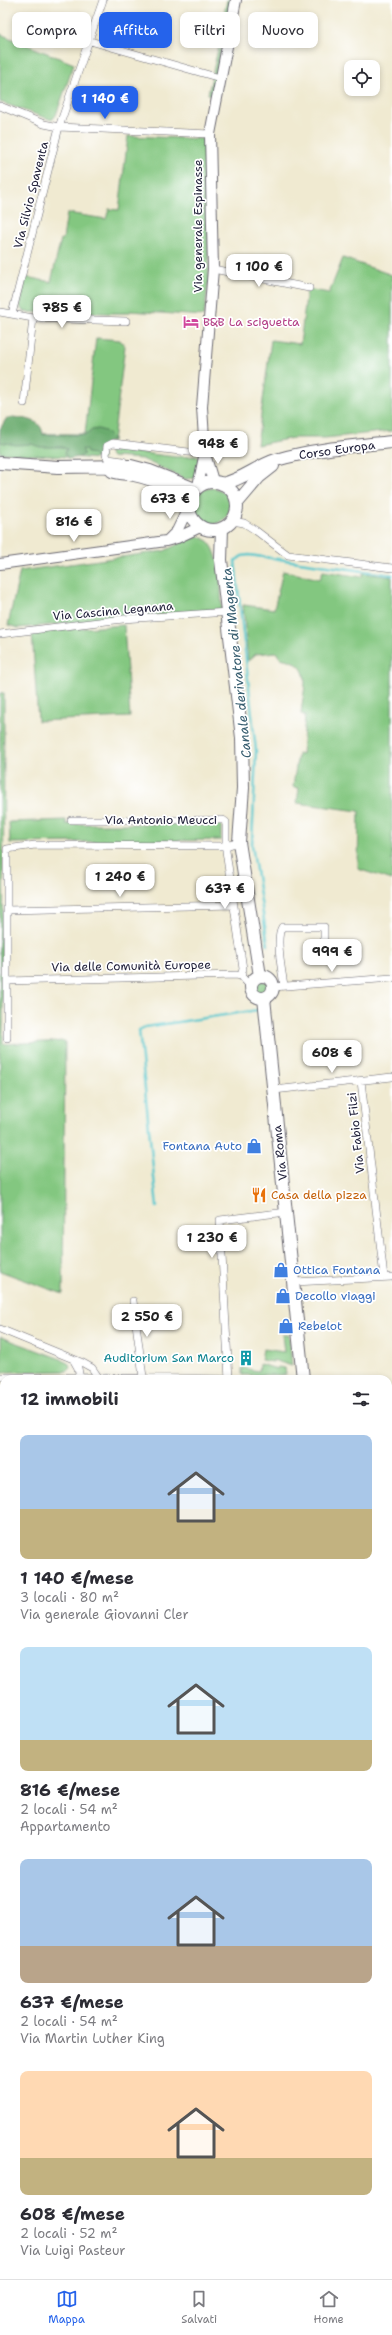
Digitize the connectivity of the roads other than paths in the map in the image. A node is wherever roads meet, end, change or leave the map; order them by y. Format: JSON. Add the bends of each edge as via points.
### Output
{"nodes":[{"id":1,"x":103,"y":0,"type":"edge"},
{"id":2,"x":236,"y":0,"type":"edge"},
{"id":3,"x":91,"y":37,"type":"edge"},
{"id":4,"x":91,"y":40,"type":"edge"},
{"id":5,"x":87,"y":48,"type":"edge"},
{"id":6,"x":220,"y":78,"type":"junction"},
{"id":7,"x":0,"y":106,"type":"edge"},
{"id":8,"x":59,"y":127,"type":"junction"},
{"id":9,"x":210,"y":134,"type":"junction"},
{"id":10,"x":213,"y":269,"type":"junction"},
{"id":11,"x":309,"y":288,"type":"dead end"},
{"id":12,"x":0,"y":312,"type":"edge"},
{"id":13,"x":12,"y":314,"type":"junction"},
{"id":14,"x":33,"y":318,"type":"junction"},
{"id":15,"x":126,"y":321,"type":"dead end"},
{"id":16,"x":24,"y":403,"type":"dead end"},
{"id":17,"x":392,"y":442,"type":"edge"},
{"id":18,"x":205,"y":454,"type":"junction"},
{"id":19,"x":281,"y":459,"type":"junction"},
{"id":20,"x":0,"y":463,"type":"edge"},
{"id":21,"x":108,"y":468,"type":"junction"},
{"id":22,"x":166,"y":477,"type":"junction"},
{"id":23,"x":218,"y":482,"type":"junction"},
{"id":24,"x":196,"y":488,"type":"junction"},
{"id":25,"x":237,"y":503,"type":"junction"},
{"id":26,"x":188,"y":506,"type":"junction"},
{"id":27,"x":227,"y":525,"type":"junction"},
{"id":28,"x":201,"y":528,"type":"junction"},
{"id":29,"x":166,"y":541,"type":"junction"},
{"id":30,"x":222,"y":560,"type":"junction"},
{"id":31,"x":0,"y":564,"type":"edge"},
{"id":32,"x":392,"y":568,"type":"edge"},
{"id":33,"x":228,"y":612,"type":"junction"},
{"id":34,"x":0,"y":634,"type":"edge"},
{"id":35,"x":71,"y":820,"type":"dead end"},
{"id":36,"x":239,"y":842,"type":"junction"},
{"id":37,"x":226,"y":846,"type":"junction"},
{"id":38,"x":234,"y":905,"type":"junction"},
{"id":39,"x":7,"y":910,"type":"junction"},
{"id":40,"x":324,"y":947,"type":"dead end"},
{"id":41,"x":241,"y":976,"type":"junction"},
{"id":42,"x":260,"y":976,"type":"junction"},
{"id":43,"x":392,"y":978,"type":"edge"},
{"id":44,"x":6,"y":981,"type":"junction"},
{"id":45,"x":279,"y":986,"type":"junction"},
{"id":46,"x":251,"y":987,"type":"junction"},
{"id":47,"x":264,"y":998,"type":"junction"},
{"id":48,"x":7,"y":1038,"type":"dead end"},
{"id":49,"x":392,"y":1077,"type":"edge"},
{"id":50,"x":361,"y":1081,"type":"junction"},
{"id":51,"x":274,"y":1090,"type":"junction"},
{"id":52,"x":286,"y":1212,"type":"junction"},
{"id":53,"x":384,"y":1277,"type":"junction"},
{"id":54,"x":392,"y":1277,"type":"edge"},
{"id":55,"x":294,"y":1282,"type":"junction"},
{"id":56,"x":133,"y":1301,"type":"dead end"},
{"id":57,"x":0,"y":1329,"type":"edge"},
{"id":58,"x":73,"y":1359,"type":"junction"},
{"id":59,"x":79,"y":1375,"type":"edge"},
{"id":60,"x":97,"y":1375,"type":"edge"},
{"id":61,"x":143,"y":1375,"type":"edge"},
{"id":62,"x":229,"y":1375,"type":"edge"},
{"id":63,"x":303,"y":1375,"type":"edge"}],
"edges":[{"from":1,"to":3,"type":"street","name":"Via Silvio Spaventa"},
{"from":2,"to":6,"type":"street","name":"Via generale Espinasse"},
{"from":4,"to":6,"type":"street"},
{"from":5,"to":8,"type":"street","name":"Via Silvio Spaventa"},
{"from":6,"to":9,"type":"street","name":"Via generale Espinasse"},
{"from":7,"to":8,"type":"street","via":[[44,124]]},
{"from":8,"to":9,"type":"street"},
{"from":8,"to":13,"type":"street","name":"Via Silvio Spaventa"},
{"from":9,"to":10,"type":"street","name":"Via generale Espinasse"},
{"from":10,"to":11,"type":"street"},
{"from":10,"to":18,"type":"street","name":"Via generale Espinasse","via":[[202,408]]},
{"from":12,"to":13,"type":"street"},
{"from":13,"to":14,"type":"street"},
{"from":14,"to":15,"type":"street"},
{"from":14,"to":16,"type":"street"},
{"from":17,"to":19,"type":"main road","name":"Corso Europa","via":[[316,451]]},
{"from":18,"to":22,"type":"street","via":[[113,443],[107,446],[108,459],[144,464],[162,472]]},
{"from":18,"to":23,"type":"street","name":"Via generale Espinasse"},
{"from":18,"to":24,"type":"street","name":"Via generale Espinasse"},
{"from":19,"to":23,"type":"main road","name":"Corso Europa","via":[[262,465],[233,482]]},
{"from":19,"to":25,"type":"main road","name":"Corso Europa","via":[[259,477]]},
{"from":20,"to":21,"type":"main road","via":[[58,468]]},
{"from":21,"to":22,"type":"main road","via":[[113,465],[131,466]]},
{"from":21,"to":26,"type":"main road","via":[[114,472],[134,475],[160,484],[176,492]]},
{"from":22,"to":24,"type":"main road"},
{"from":23,"to":24,"type":"main road"},
{"from":23,"to":25,"type":"main road","via":[[234,495]]},
{"from":24,"to":26,"type":"main road"},
{"from":25,"to":27,"type":"main road","via":[[236,512]]},
{"from":26,"to":28,"type":"main road","via":[[194,522]]},
{"from":26,"to":29,"type":"street","via":[[177,531]]},
{"from":27,"to":28,"type":"main road","via":[[209,530]]},
{"from":27,"to":30,"type":"main road"},
{"from":27,"to":32,"type":"street","via":[[244,523],[288,555]]},
{"from":28,"to":29,"type":"street"},
{"from":28,"to":30,"type":"main road","via":[[214,542]]},
{"from":29,"to":31,"type":"street"},
{"from":30,"to":33,"type":"main road"},
{"from":33,"to":34,"type":"street","name":"Via Cascina Legnana","via":[[123,619]]},
{"from":33,"to":36,"type":"main road","via":[[242,738]]},
{"from":35,"to":37,"type":"street","name":"Via Antonio Meucci","via":[[223,820],[226,822]]},
{"from":36,"to":37,"type":"street"},
{"from":36,"to":42,"type":"main road"},
{"from":37,"to":38,"type":"street"},
{"from":37,"to":39,"type":"street","via":[[35,845],[7,849]]},
{"from":38,"to":39,"type":"street"},
{"from":38,"to":41,"type":"street","via":[[243,969]]},
{"from":39,"to":44,"type":"street"},
{"from":40,"to":45,"type":"street","via":[[324,927],[282,927]]},
{"from":41,"to":44,"type":"street","name":"Via delle Comunità Europee"},
{"from":41,"to":46,"type":"street"},
{"from":42,"to":45,"type":"main road"},
{"from":42,"to":46,"type":"main road","via":[[254,980]]},
{"from":43,"to":45,"type":"street"},
{"from":44,"to":48,"type":"street"},
{"from":45,"to":47,"type":"main road"},
{"from":46,"to":47,"type":"main road","via":[[254,994]]},
{"from":47,"to":51,"type":"main road","name":"Via Roma"},
{"from":49,"to":50,"type":"street"},
{"from":50,"to":51,"type":"street"},
{"from":50,"to":53,"type":"street","name":"Via Fabio Filzi"},
{"from":51,"to":52,"type":"main road","name":"Via Roma"},
{"from":52,"to":55,"type":"main road","name":"Via Roma"},
{"from":52,"to":62,"type":"street","via":[[220,1220]]},
{"from":53,"to":54,"type":"street"},
{"from":53,"to":55,"type":"street"},
{"from":55,"to":63,"type":"main road","name":"Via Roma"},
{"from":56,"to":61,"type":"street"},
{"from":57,"to":58,"type":"street"},
{"from":58,"to":59,"type":"street"},
{"from":58,"to":60,"type":"street","via":[[92,1368]]}]}
